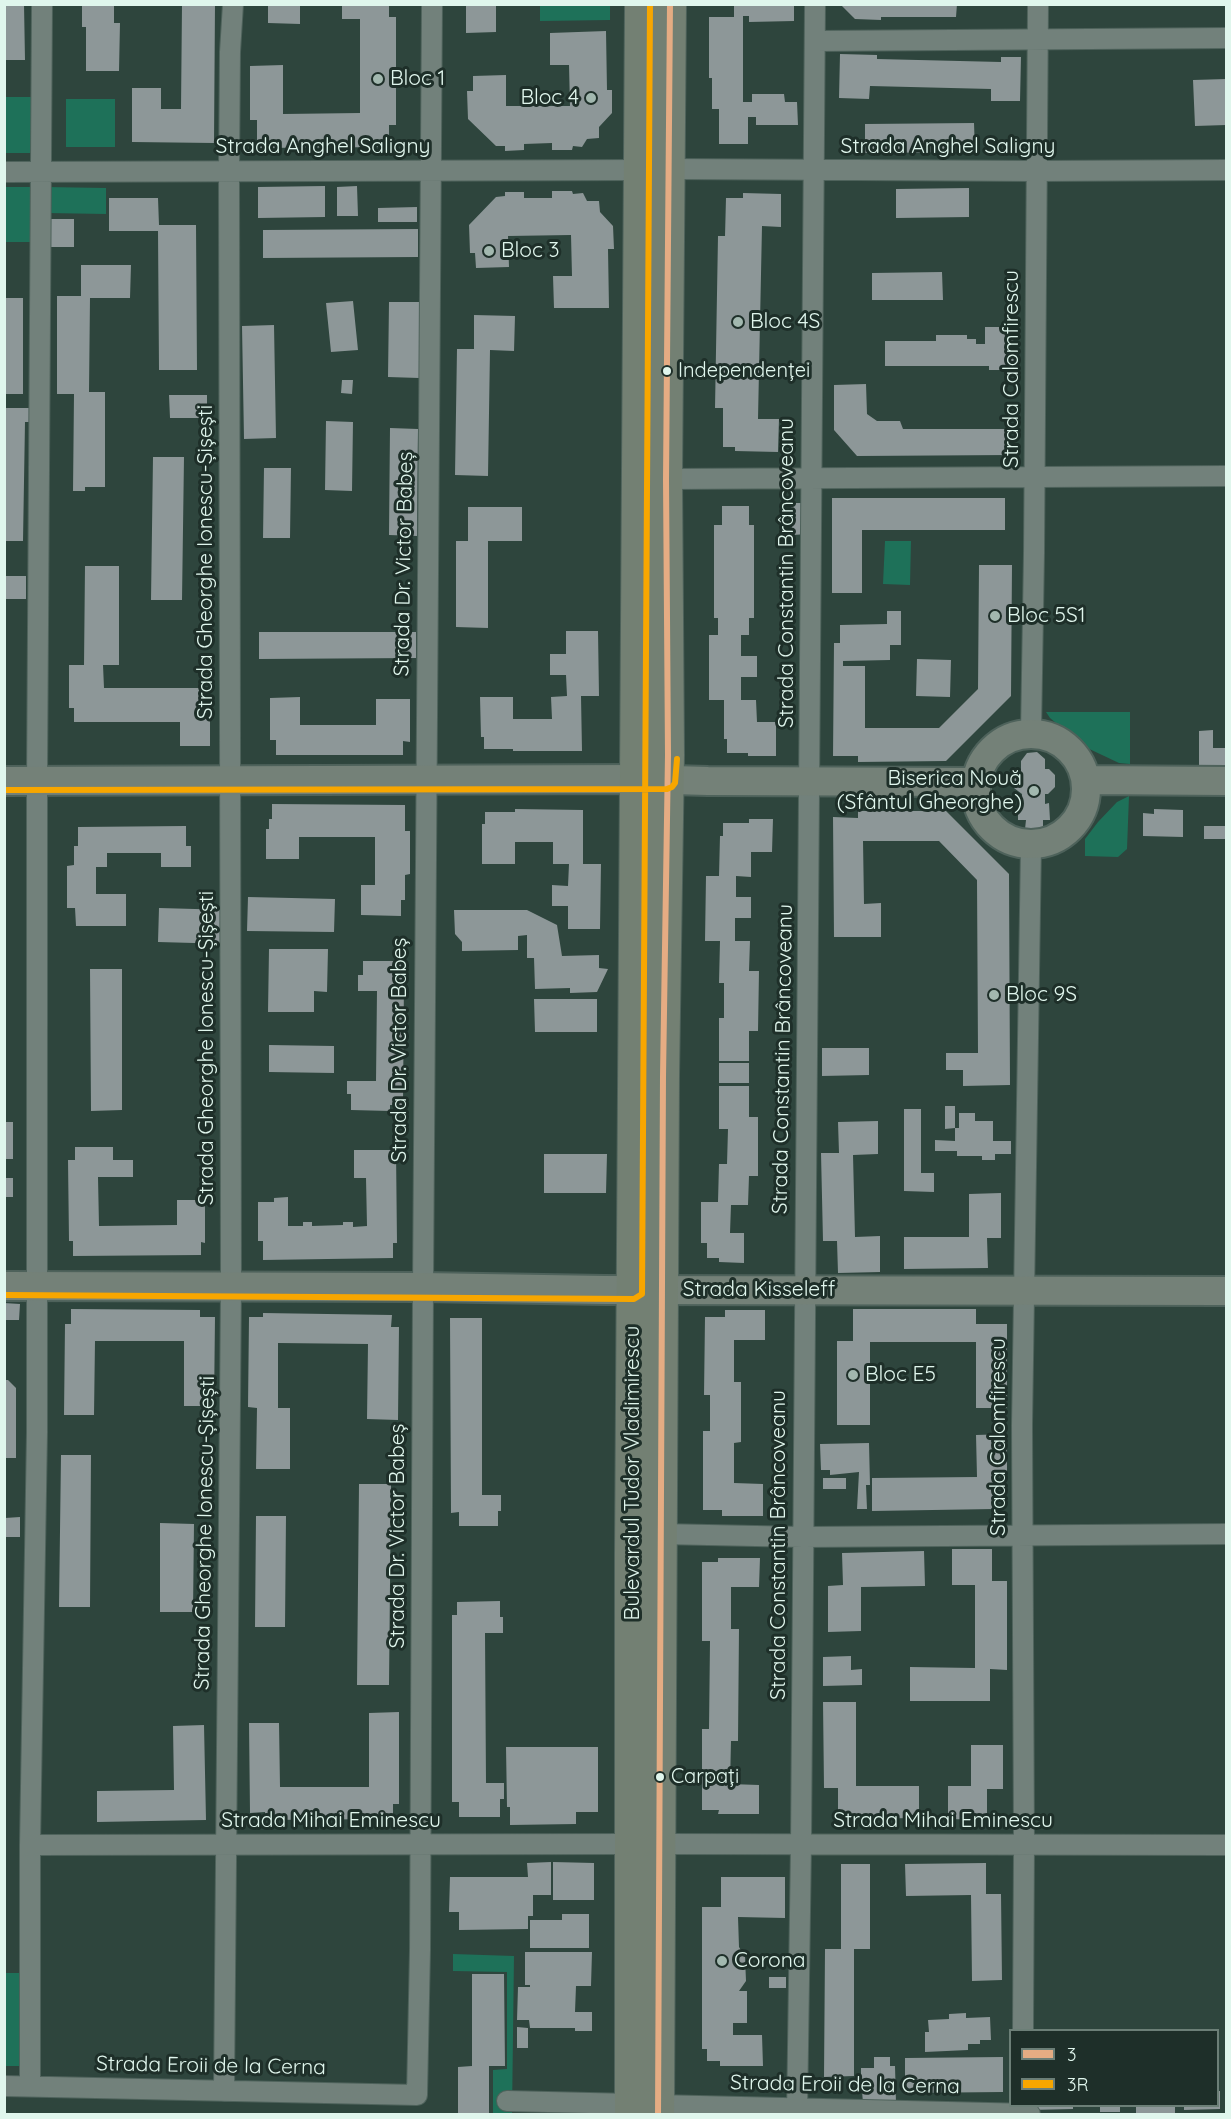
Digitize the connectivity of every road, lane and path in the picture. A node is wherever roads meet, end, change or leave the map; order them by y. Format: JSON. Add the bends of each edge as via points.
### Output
{"nodes":[{"id":1,"x":42,"y":4,"type":"edge"},
{"id":2,"x":233,"y":4,"type":"edge"},
{"id":3,"x":432,"y":4,"type":"edge"},
{"id":4,"x":641,"y":4,"type":"edge"},
{"id":5,"x":670,"y":4,"type":"edge"},
{"id":6,"x":815,"y":4,"type":"edge"},
{"id":7,"x":1038,"y":4,"type":"edge"},
{"id":8,"x":1227,"y":38,"type":"edge"},
{"id":9,"x":1038,"y":39,"type":"junction"},
{"id":10,"x":815,"y":41,"type":"junction"},
{"id":11,"x":655,"y":169,"type":"junction"},
{"id":12,"x":1227,"y":170,"type":"edge"},
{"id":13,"x":432,"y":171,"type":"junction"},
{"id":14,"x":814,"y":171,"type":"junction"},
{"id":15,"x":1037,"y":171,"type":"junction"},
{"id":16,"x":4,"y":172,"type":"edge"},
{"id":17,"x":41,"y":172,"type":"junction"},
{"id":18,"x":229,"y":172,"type":"junction"},
{"id":19,"x":1035,"y":475,"type":"junction"},
{"id":20,"x":1227,"y":476,"type":"edge"},
{"id":21,"x":812,"y":478,"type":"junction"},
{"id":22,"x":666,"y":479,"type":"junction"},
{"id":23,"x":1031,"y":733,"type":"junction"},
{"id":24,"x":37,"y":780,"type":"junction"},
{"id":25,"x":231,"y":780,"type":"junction"},
{"id":26,"x":426,"y":780,"type":"junction"},
{"id":27,"x":652,"y":780,"type":"junction"},
{"id":28,"x":1086,"y":780,"type":"junction"},
{"id":29,"x":4,"y":781,"type":"edge"},
{"id":30,"x":810,"y":782,"type":"junction"},
{"id":31,"x":976,"y":782,"type":"junction"},
{"id":32,"x":1227,"y":782,"type":"edge"},
{"id":33,"x":1031,"y":845,"type":"junction"},
{"id":34,"x":4,"y":1286,"type":"edge"},
{"id":35,"x":38,"y":1286,"type":"junction"},
{"id":36,"x":231,"y":1287,"type":"junction"},
{"id":37,"x":423,"y":1287,"type":"junction"},
{"id":38,"x":805,"y":1289,"type":"junction"},
{"id":39,"x":648,"y":1290,"type":"junction"},
{"id":40,"x":1024,"y":1291,"type":"junction"},
{"id":41,"x":1227,"y":1291,"type":"edge"},
{"id":42,"x":661,"y":1534,"type":"junction"},
{"id":43,"x":1227,"y":1534,"type":"edge"},
{"id":44,"x":1022,"y":1536,"type":"junction"},
{"id":45,"x":803,"y":1537,"type":"junction"},
{"id":46,"x":226,"y":1844,"type":"junction"},
{"id":47,"x":646,"y":1844,"type":"junction"},
{"id":48,"x":30,"y":1845,"type":"junction"},
{"id":49,"x":801,"y":1845,"type":"junction"},
{"id":50,"x":1024,"y":1845,"type":"junction"},
{"id":51,"x":1227,"y":1845,"type":"edge"},
{"id":52,"x":420,"y":1846,"type":"junction"},
{"id":53,"x":1023,"y":2029,"type":"edge"},
{"id":54,"x":4,"y":2086,"type":"edge"},
{"id":55,"x":30,"y":2086,"type":"junction"},
{"id":56,"x":224,"y":2091,"type":"junction"},
{"id":57,"x":417,"y":2095,"type":"joint"},
{"id":58,"x":507,"y":2101,"type":"dead end"},
{"id":59,"x":645,"y":2109,"type":"edge"},
{"id":60,"x":797,"y":2111,"type":"edge"},
{"id":61,"x":1022,"y":2114,"type":"edge"},
{"id":62,"x":1030,"y":2115,"type":"edge"}],
"edges":[{"from":1,"to":17,"type":"street"},
{"from":2,"to":18,"type":"street","name":"Strada Gheorghe Ionescu-Șișești"},
{"from":3,"to":13,"type":"street","name":"Strada Dr. Victor Babeș"},
{"from":4,"to":11,"type":"main road","name":"Bulevardul Tudor Vladimirescu"},
{"from":5,"to":11,"type":"main road","name":"Bulevardul Tudor Vladimirescu"},
{"from":6,"to":10,"type":"street","name":"Strada Constantin Brâncoveanu"},
{"from":7,"to":9,"type":"street","name":"Strada Calomfirescu"},
{"from":8,"to":9,"type":"street"},
{"from":9,"to":10,"type":"street"},
{"from":9,"to":15,"type":"street","name":"Strada Calomfirescu"},
{"from":10,"to":14,"type":"street","name":"Strada Constantin Brâncoveanu"},
{"from":11,"to":13,"type":"street","name":"Strada Anghel Saligny"},
{"from":11,"to":14,"type":"street","name":"Strada Anghel Saligny"},
{"from":11,"to":22,"type":"main road","name":"Bulevardul Tudor Vladimirescu"},
{"from":11,"to":27,"type":"main road","name":"Bulevardul Tudor Vladimirescu"},
{"from":12,"to":15,"type":"street","name":"Strada Anghel Saligny"},
{"from":13,"to":18,"type":"street","name":"Strada Anghel Saligny"},
{"from":13,"to":26,"type":"street","name":"Strada Dr. Victor Babeș"},
{"from":14,"to":15,"type":"street","name":"Strada Anghel Saligny"},
{"from":14,"to":21,"type":"street","name":"Strada Constantin Brâncoveanu"},
{"from":15,"to":19,"type":"street","name":"Strada Calomfirescu"},
{"from":16,"to":17,"type":"street","name":"Strada Anghel Saligny"},
{"from":17,"to":18,"type":"street","name":"Strada Anghel Saligny"},
{"from":17,"to":24,"type":"street"},
{"from":18,"to":25,"type":"street","name":"Strada Gheorghe Ionescu-Șișești"},
{"from":19,"to":20,"type":"street"},
{"from":19,"to":21,"type":"street"},
{"from":19,"to":23,"type":"street","name":"Strada Calomfirescu"},
{"from":21,"to":22,"type":"street"},
{"from":21,"to":30,"type":"street","name":"Strada Constantin Brâncoveanu"},
{"from":22,"to":27,"type":"main road","name":"Bulevardul Tudor Vladimirescu"},
{"from":23,"to":28,"type":"street","via":[[1047,735],[1073,752]]},
{"from":23,"to":31,"type":"street","via":[[1000,742],[980,766]]},
{"from":24,"to":25,"type":"street"},
{"from":24,"to":29,"type":"street"},
{"from":24,"to":35,"type":"street"},
{"from":25,"to":26,"type":"street"},
{"from":25,"to":36,"type":"street","name":"Strada Gheorghe Ionescu-Șișești"},
{"from":26,"to":27,"type":"street"},
{"from":26,"to":37,"type":"street","name":"Strada Dr. Victor Babeș"},
{"from":27,"to":30,"type":"street"},
{"from":27,"to":39,"type":"main road","name":"Bulevardul Tudor Vladimirescu"},
{"from":28,"to":32,"type":"street"},
{"from":28,"to":33,"type":"street","via":[[1086,799],[1079,818],[1050,842]]},
{"from":30,"to":31,"type":"street"},
{"from":30,"to":38,"type":"street","name":"Strada Constantin Brâncoveanu"},
{"from":31,"to":33,"type":"street","via":[[977,801],[996,832],[1012,842]]},
{"from":33,"to":40,"type":"street","name":"Strada Calomfirescu"},
{"from":34,"to":35,"type":"street","name":"Strada Kisseleff"},
{"from":35,"to":36,"type":"street","name":"Strada Kisseleff"},
{"from":35,"to":48,"type":"street"},
{"from":36,"to":37,"type":"street","name":"Strada Kisseleff"},
{"from":36,"to":46,"type":"street","name":"Strada Gheorghe Ionescu-Șișești"},
{"from":37,"to":39,"type":"street","name":"Strada Kisseleff"},
{"from":37,"to":52,"type":"street","name":"Strada Dr. Victor Babeș"},
{"from":38,"to":39,"type":"street","name":"Strada Kisseleff"},
{"from":38,"to":40,"type":"street","name":"Strada Kisseleff"},
{"from":38,"to":45,"type":"street","name":"Strada Constantin Brâncoveanu"},
{"from":39,"to":42,"type":"main road","name":"Bulevardul Tudor Vladimirescu"},
{"from":39,"to":47,"type":"main road","name":"Bulevardul Tudor Vladimirescu"},
{"from":40,"to":41,"type":"street","name":"Strada Kisseleff"},
{"from":40,"to":44,"type":"street","name":"Strada Calomfirescu"},
{"from":42,"to":45,"type":"street"},
{"from":42,"to":47,"type":"main road","name":"Bulevardul Tudor Vladimirescu"},
{"from":43,"to":44,"type":"street"},
{"from":44,"to":45,"type":"street"},
{"from":44,"to":50,"type":"street","name":"Strada Calomfirescu"},
{"from":45,"to":49,"type":"street","name":"Strada Constantin Brâncoveanu"},
{"from":46,"to":48,"type":"street","name":"Strada Mihai Eminescu"},
{"from":46,"to":52,"type":"street","name":"Strada Mihai Eminescu"},
{"from":46,"to":56,"type":"street","name":"Strada Gheorghe Ionescu-Șișești"},
{"from":47,"to":49,"type":"street","name":"Strada Mihai Eminescu"},
{"from":47,"to":52,"type":"street","name":"Strada Mihai Eminescu"},
{"from":47,"to":59,"type":"main road","name":"Bulevardul Tudor Vladimirescu"},
{"from":48,"to":55,"type":"street"},
{"from":49,"to":50,"type":"street","name":"Strada Mihai Eminescu"},
{"from":49,"to":60,"type":"street","name":"Strada Constantin Brâncoveanu"},
{"from":50,"to":51,"type":"street","name":"Strada Mihai Eminescu"},
{"from":50,"to":53,"type":"street","name":"Strada Calomfirescu"},
{"from":52,"to":57,"type":"street","name":"Strada Dr. Victor Babeș"},
{"from":54,"to":55,"type":"street","name":"Strada Eroii de la Cerna"},
{"from":55,"to":56,"type":"street","name":"Strada Eroii de la Cerna"},
{"from":56,"to":57,"type":"street","name":"Strada Eroii de la Cerna"},
{"from":58,"to":59,"type":"street","name":"Strada Eroii de la Cerna"},
{"from":59,"to":60,"type":"street","name":"Strada Eroii de la Cerna"},
{"from":60,"to":61,"type":"street","name":"Strada Eroii de la Cerna"},
{"from":61,"to":62,"type":"street","name":"Strada Eroii de la Cerna"}]}
